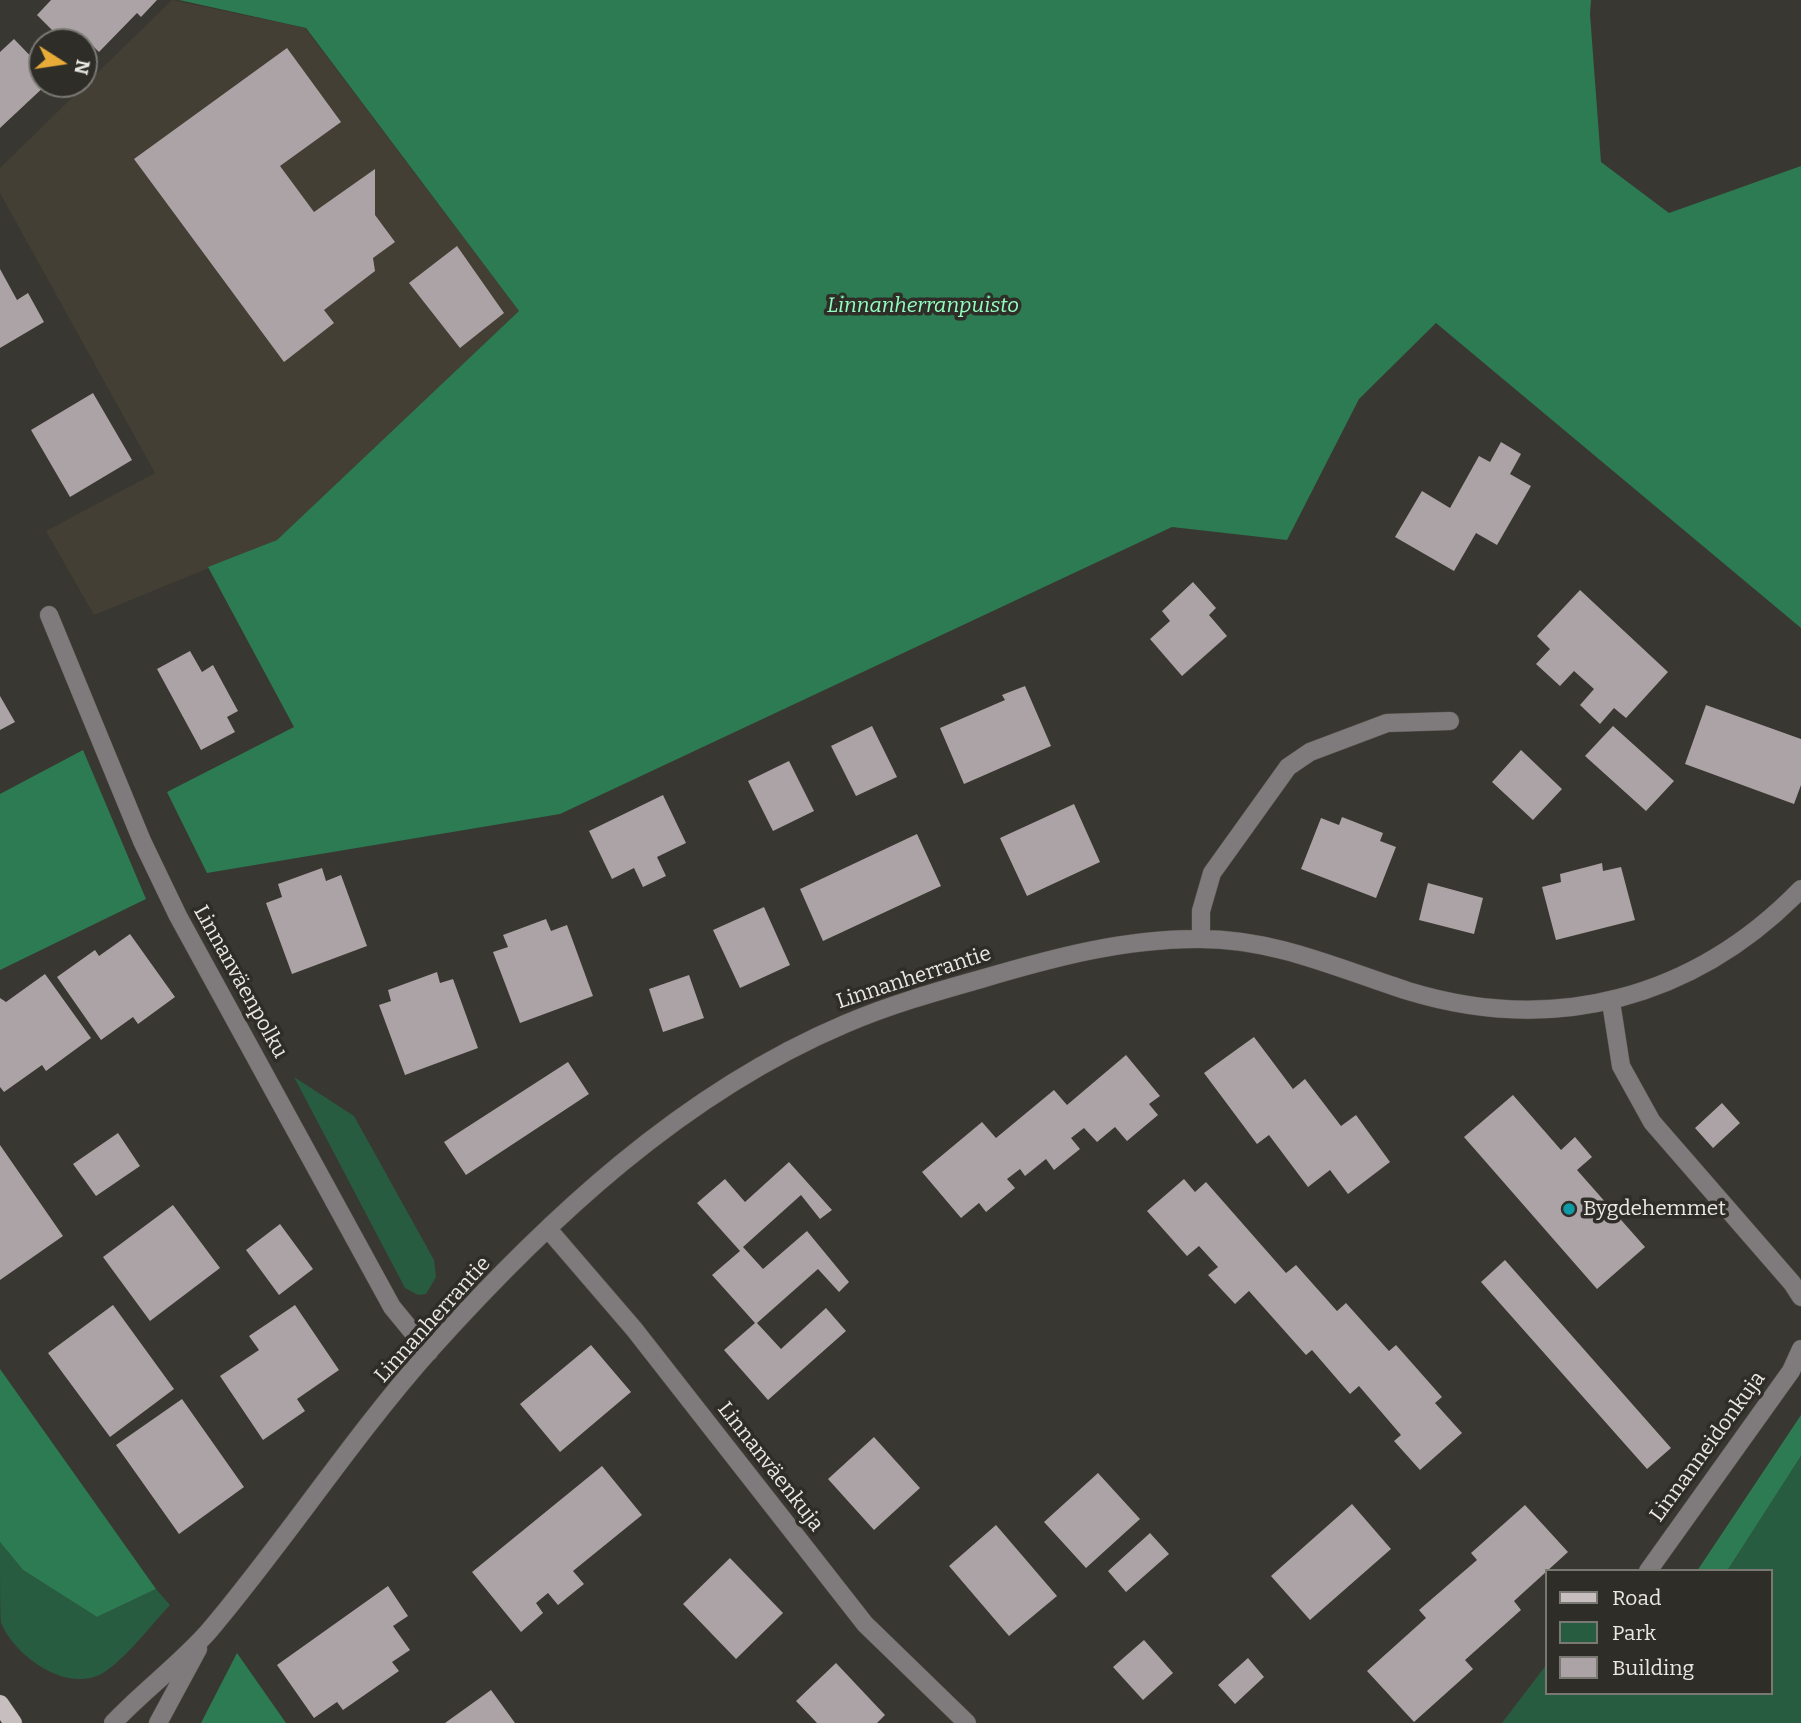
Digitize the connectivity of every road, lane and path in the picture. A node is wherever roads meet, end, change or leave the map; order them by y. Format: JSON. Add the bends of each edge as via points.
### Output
{"nodes":[{"id":1,"x":49,"y":615,"type":"dead end"},
{"id":2,"x":1450,"y":721,"type":"dead end"},
{"id":3,"x":1801,"y":889,"type":"edge"},
{"id":4,"x":1201,"y":939,"type":"junction"},
{"id":5,"x":1611,"y":1002,"type":"junction"},
{"id":6,"x":548,"y":1229,"type":"junction"},
{"id":7,"x":1801,"y":1297,"type":"edge"},
{"id":8,"x":1801,"y":1349,"type":"edge"},
{"id":9,"x":429,"y":1352,"type":"junction"},
{"id":10,"x":1649,"y":1569,"type":"edge"},
{"id":11,"x":206,"y":1634,"type":"junction"},
{"id":12,"x":0,"y":1704,"type":"edge"},
{"id":13,"x":13,"y":1723,"type":"edge"},
{"id":14,"x":113,"y":1723,"type":"edge"},
{"id":15,"x":159,"y":1723,"type":"edge"},
{"id":16,"x":967,"y":1723,"type":"edge"}],
"edges":[{"from":1,"to":9,"type":"street","name":"Linnanväenpolku","via":[[142,841],[178,916],[392,1307]]},
{"from":2,"to":4,"type":"street","via":[[1387,723],[1310,752],[1288,767],[1212,873],[1201,911]]},
{"from":3,"to":5,"type":"street","name":"Linnanherrantie","via":[[1755,933],[1665,984]]},
{"from":4,"to":5,"type":"street","name":"Linnanherrantie","via":[[1279,947],[1455,1003],[1544,1010]]},
{"from":4,"to":6,"type":"street","name":"Linnanherrantie","via":[[1143,942],[1051,959],[848,1022],[779,1053],[736,1079],[659,1134]]},
{"from":5,"to":7,"type":"street","via":[[1621,1066],[1652,1122]]},
{"from":6,"to":9,"type":"street","name":"Linnanherrantie"},
{"from":6,"to":16,"type":"street","name":"Linnanväenkuja","via":[[634,1329],[858,1616]]},
{"from":8,"to":10,"type":"street","name":"Linnanneidonkuja","via":[[1791,1371]]},
{"from":9,"to":11,"type":"street","name":"Linnanherrantie"},
{"from":11,"to":14,"type":"street","name":"Linnanherrantie"},
{"from":11,"to":15,"type":"street","name":"Linnanherrantie"},
{"from":12,"to":13,"type":"main road"}]}
